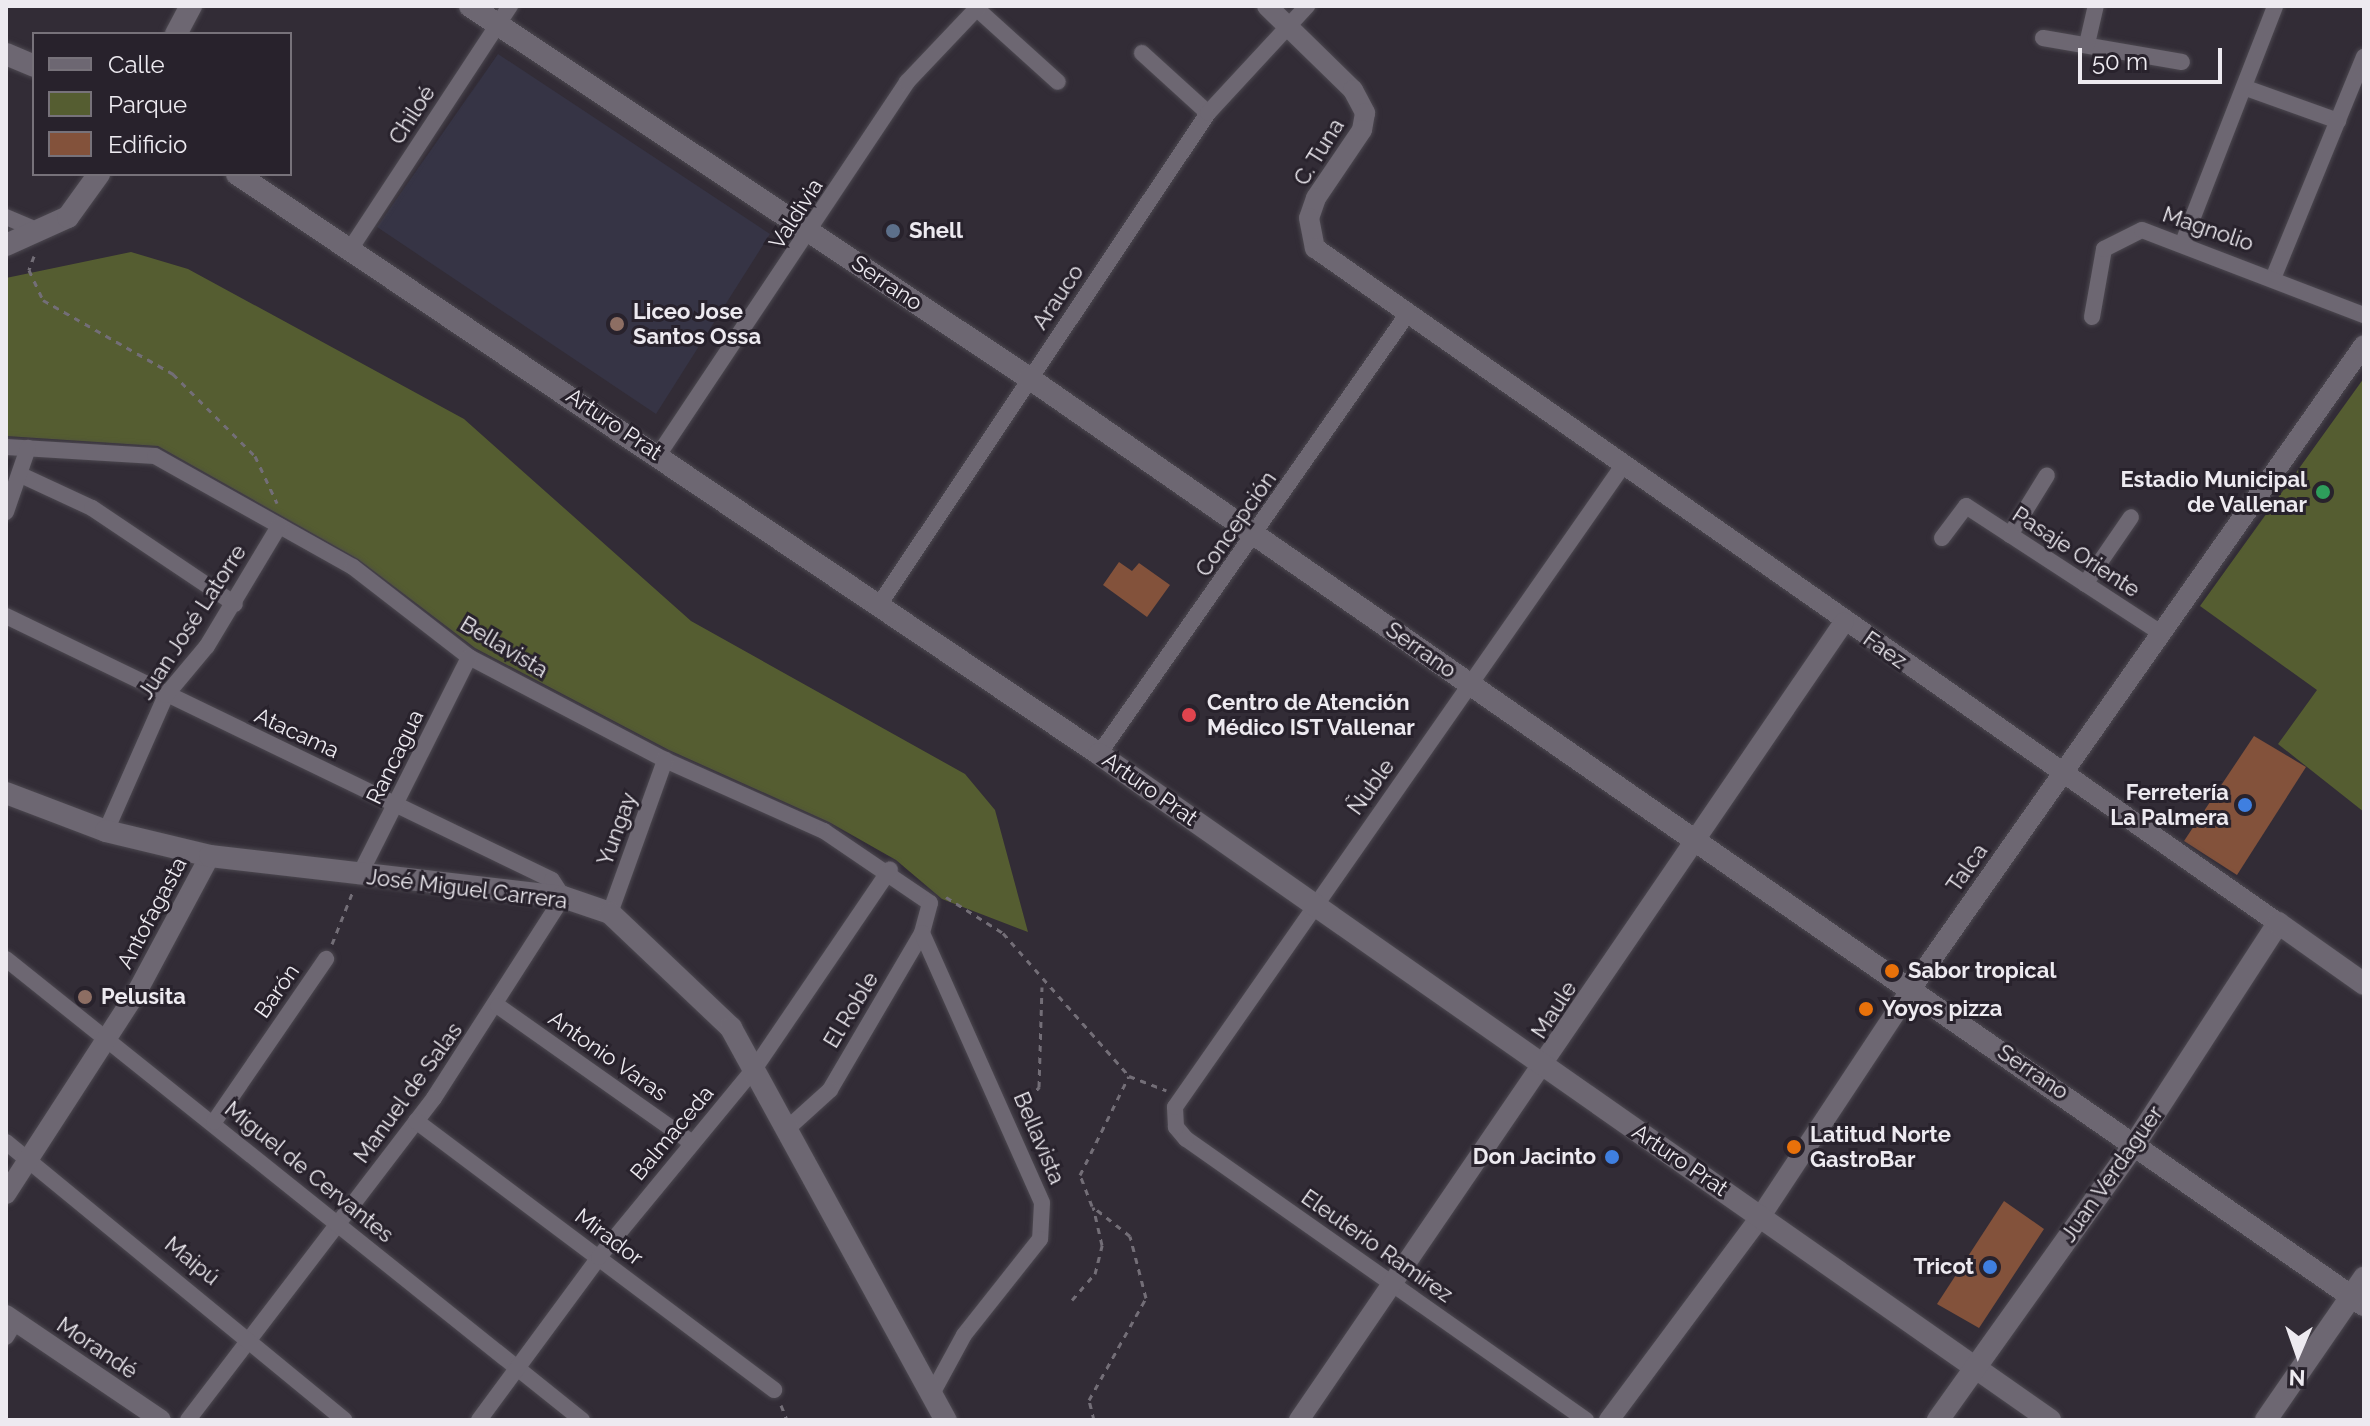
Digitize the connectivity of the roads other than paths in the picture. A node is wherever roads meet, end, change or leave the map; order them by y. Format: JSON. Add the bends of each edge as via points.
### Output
{"nodes":[{"id":1,"x":191,"y":6,"type":"edge"},
{"id":2,"x":470,"y":6,"type":"edge"},
{"id":3,"x":1267,"y":6,"type":"edge"},
{"id":4,"x":1307,"y":6,"type":"edge"},
{"id":5,"x":2096,"y":6,"type":"edge"},
{"id":6,"x":2275,"y":6,"type":"edge"},
{"id":7,"x":978,"y":7,"type":"edge"},
{"id":8,"x":503,"y":15,"type":"edge"},
{"id":9,"x":1288,"y":26,"type":"junction"},
{"id":10,"x":177,"y":32,"type":"edge"},
{"id":11,"x":2043,"y":38,"type":"dead end"},
{"id":12,"x":2087,"y":44,"type":"junction"},
{"id":13,"x":1142,"y":53,"type":"dead end"},
{"id":14,"x":6,"y":54,"type":"edge"},
{"id":15,"x":2364,"y":57,"type":"edge"},
{"id":16,"x":2182,"y":62,"type":"dead end"},
{"id":17,"x":32,"y":65,"type":"edge"},
{"id":18,"x":1058,"y":82,"type":"dead end"},
{"id":19,"x":2246,"y":88,"type":"junction"},
{"id":20,"x":1208,"y":113,"type":"junction"},
{"id":21,"x":2338,"y":121,"type":"junction"},
{"id":22,"x":98,"y":176,"type":"edge"},
{"id":23,"x":240,"y":176,"type":"edge"},
{"id":24,"x":6,"y":217,"type":"edge"},
{"id":25,"x":42,"y":233,"type":"junction"},
{"id":26,"x":811,"y":233,"type":"junction"},
{"id":27,"x":2184,"y":240,"type":"junction"},
{"id":28,"x":6,"y":245,"type":"edge"},
{"id":29,"x":351,"y":248,"type":"junction"},
{"id":30,"x":2274,"y":276,"type":"junction"},
{"id":31,"x":2364,"y":315,"type":"edge"},
{"id":32,"x":1406,"y":316,"type":"junction"},
{"id":33,"x":2092,"y":317,"type":"dead end"},
{"id":34,"x":2364,"y":345,"type":"edge"},
{"id":35,"x":1029,"y":378,"type":"junction"},
{"id":36,"x":6,"y":447,"type":"edge"},
{"id":37,"x":28,"y":448,"type":"junction"},
{"id":38,"x":659,"y":454,"type":"junction"},
{"id":39,"x":1622,"y":467,"type":"junction"},
{"id":40,"x":2047,"y":475,"type":"dead end"},
{"id":41,"x":23,"y":476,"type":"junction"},
{"id":42,"x":6,"y":512,"type":"edge"},
{"id":43,"x":2131,"y":517,"type":"dead end"},
{"id":44,"x":279,"y":526,"type":"junction"},
{"id":45,"x":2010,"y":535,"type":"junction"},
{"id":46,"x":1256,"y":536,"type":"junction"},
{"id":47,"x":1942,"y":538,"type":"dead end"},
{"id":48,"x":2085,"y":584,"type":"junction"},
{"id":49,"x":235,"y":604,"type":"junction"},
{"id":50,"x":879,"y":605,"type":"junction"},
{"id":51,"x":6,"y":616,"type":"edge"},
{"id":52,"x":1844,"y":622,"type":"junction"},
{"id":53,"x":2162,"y":634,"type":"junction"},
{"id":54,"x":469,"y":657,"type":"junction"},
{"id":55,"x":1471,"y":684,"type":"junction"},
{"id":56,"x":166,"y":695,"type":"junction"},
{"id":57,"x":1099,"y":754,"type":"junction"},
{"id":58,"x":665,"y":760,"type":"junction"},
{"id":59,"x":2063,"y":773,"type":"junction"},
{"id":60,"x":6,"y":793,"type":"edge"},
{"id":61,"x":397,"y":805,"type":"junction"},
{"id":62,"x":106,"y":831,"type":"junction"},
{"id":63,"x":1694,"y":840,"type":"junction"},
{"id":64,"x":210,"y":856,"type":"junction"},
{"id":65,"x":890,"y":869,"type":"junction"},
{"id":66,"x":359,"y":876,"type":"junction"},
{"id":67,"x":931,"y":896,"type":"joint"},
{"id":68,"x":563,"y":897,"type":"junction"},
{"id":69,"x":1315,"y":903,"type":"junction"},
{"id":70,"x":610,"y":913,"type":"junction"},
{"id":71,"x":2278,"y":923,"type":"junction"},
{"id":72,"x":922,"y":933,"type":"junction"},
{"id":73,"x":6,"y":959,"type":"edge"},
{"id":74,"x":326,"y":959,"type":"road end"},
{"id":75,"x":2364,"y":984,"type":"edge"},
{"id":76,"x":1911,"y":989,"type":"junction"},
{"id":77,"x":498,"y":1006,"type":"junction"},
{"id":78,"x":105,"y":1041,"type":"junction"},
{"id":79,"x":755,"y":1068,"type":"junction"},
{"id":80,"x":1545,"y":1068,"type":"junction"},
{"id":81,"x":1179,"y":1091,"type":"joint"},
{"id":82,"x":416,"y":1121,"type":"junction"},
{"id":83,"x":214,"y":1122,"type":"junction"},
{"id":84,"x":789,"y":1127,"type":"junction"},
{"id":85,"x":6,"y":1142,"type":"edge"},
{"id":86,"x":2136,"y":1142,"type":"junction"},
{"id":87,"x":692,"y":1143,"type":"junction"},
{"id":88,"x":29,"y":1158,"type":"junction"},
{"id":89,"x":6,"y":1194,"type":"edge"},
{"id":90,"x":1761,"y":1216,"type":"junction"},
{"id":91,"x":337,"y":1225,"type":"junction"},
{"id":92,"x":599,"y":1257,"type":"junction"},
{"id":93,"x":1392,"y":1282,"type":"junction"},
{"id":94,"x":2360,"y":1293,"type":"edge"},
{"id":95,"x":9,"y":1325,"type":"edge"},
{"id":96,"x":249,"y":1336,"type":"junction"},
{"id":97,"x":519,"y":1366,"type":"junction"},
{"id":98,"x":1974,"y":1368,"type":"junction"},
{"id":99,"x":774,"y":1390,"type":"dead end"},
{"id":100,"x":934,"y":1390,"type":"junction"},
{"id":101,"x":161,"y":1420,"type":"edge"},
{"id":102,"x":188,"y":1420,"type":"edge"},
{"id":103,"x":345,"y":1420,"type":"edge"},
{"id":104,"x":479,"y":1420,"type":"edge"},
{"id":105,"x":582,"y":1420,"type":"edge"},
{"id":106,"x":946,"y":1420,"type":"edge"},
{"id":107,"x":1299,"y":1420,"type":"edge"},
{"id":108,"x":1586,"y":1420,"type":"edge"},
{"id":109,"x":1609,"y":1420,"type":"edge"},
{"id":110,"x":1938,"y":1420,"type":"edge"},
{"id":111,"x":2050,"y":1420,"type":"edge"},
{"id":112,"x":2266,"y":1420,"type":"edge"}],
"edges":[{"from":1,"to":10,"type":"main road"},
{"from":2,"to":8,"type":"main road","name":"Serrano"},
{"from":3,"to":9,"type":"street","name":"C. Tuna"},
{"from":4,"to":9,"type":"street","name":"Arauco"},
{"from":5,"to":12,"type":"street"},
{"from":6,"to":19,"type":"street"},
{"from":7,"to":18,"type":"street"},
{"from":7,"to":26,"type":"street","name":"Valdivia","via":[[907,82]]},
{"from":8,"to":26,"type":"main road","name":"Serrano"},
{"from":8,"to":29,"type":"street","name":"Chiloé"},
{"from":9,"to":20,"type":"street","name":"Arauco"},
{"from":9,"to":32,"type":"street","name":"C. Tuna","via":[[1353,90],[1365,113],[1362,130],[1316,198],[1309,235],[1315,248]]},
{"from":11,"to":12,"type":"street"},
{"from":12,"to":16,"type":"street"},
{"from":13,"to":20,"type":"street"},
{"from":14,"to":17,"type":"main road"},
{"from":15,"to":21,"type":"street"},
{"from":19,"to":21,"type":"street"},
{"from":19,"to":27,"type":"street"},
{"from":20,"to":35,"type":"street","name":"Arauco"},
{"from":21,"to":30,"type":"street"},
{"from":22,"to":25,"type":"main road","via":[[68,217]]},
{"from":23,"to":29,"type":"main road","name":"Arturo Prat"},
{"from":24,"to":25,"type":"street"},
{"from":25,"to":28,"type":"main road"},
{"from":26,"to":35,"type":"main road","name":"Serrano"},
{"from":26,"to":38,"type":"street","name":"Valdivia"},
{"from":27,"to":30,"type":"street","name":"Magnolio"},
{"from":27,"to":33,"type":"street","name":"Magnolio","via":[[2142,230],[2114,238],[2096,275]]},
{"from":29,"to":38,"type":"main road","name":"Arturo Prat"},
{"from":30,"to":31,"type":"street","name":"Magnolio"},
{"from":32,"to":39,"type":"street","name":"Faez"},
{"from":32,"to":46,"type":"street","name":"Concepción"},
{"from":34,"to":53,"type":"street","name":"Talca"},
{"from":35,"to":46,"type":"main road","name":"Serrano"},
{"from":35,"to":50,"type":"street","name":"Arauco"},
{"from":36,"to":37,"type":"street","name":"Bellavista"},
{"from":37,"to":41,"type":"street"},
{"from":37,"to":44,"type":"street","name":"Bellavista","via":[[155,456]]},
{"from":38,"to":50,"type":"main road","name":"Arturo Prat"},
{"from":39,"to":52,"type":"street","name":"Faez"},
{"from":39,"to":55,"type":"street","name":"Ñuble"},
{"from":40,"to":45,"type":"street"},
{"from":41,"to":42,"type":"street"},
{"from":41,"to":49,"type":"street","via":[[92,508]]},
{"from":43,"to":48,"type":"street"},
{"from":44,"to":49,"type":"street","name":"Juan José Latorre"},
{"from":44,"to":54,"type":"street","name":"Bellavista","via":[[353,567]]},
{"from":45,"to":47,"type":"street","name":"Pasaje Oriente","via":[[1966,506]]},
{"from":45,"to":48,"type":"street","name":"Pasaje Oriente"},
{"from":46,"to":55,"type":"main road","name":"Serrano"},
{"from":46,"to":57,"type":"street","name":"Concepción"},
{"from":48,"to":53,"type":"street","name":"Pasaje Oriente"},
{"from":49,"to":56,"type":"street","name":"Juan José Latorre"},
{"from":50,"to":57,"type":"main road","name":"Arturo Prat"},
{"from":51,"to":56,"type":"street","name":"Atacama"},
{"from":52,"to":59,"type":"street","name":"Faez"},
{"from":52,"to":63,"type":"street","name":"Maule"},
{"from":53,"to":59,"type":"street","name":"Talca"},
{"from":54,"to":58,"type":"street","name":"Bellavista"},
{"from":54,"to":61,"type":"street","name":"Rancagua"},
{"from":55,"to":63,"type":"main road","name":"Serrano"},
{"from":55,"to":69,"type":"street","name":"Ñuble"},
{"from":56,"to":61,"type":"street","name":"Atacama"},
{"from":56,"to":62,"type":"street","name":"Juan José Latorre"},
{"from":57,"to":69,"type":"main road","name":"Arturo Prat"},
{"from":58,"to":65,"type":"street","name":"Bellavista","via":[[824,831]]},
{"from":58,"to":70,"type":"street","name":"Yungay"},
{"from":59,"to":71,"type":"street","name":"Faez"},
{"from":59,"to":76,"type":"street","name":"Talca"},
{"from":60,"to":62,"type":"main road","name":"José Miguel Carrera"},
{"from":61,"to":66,"type":"street","name":"Rancagua"},
{"from":61,"to":68,"type":"street","name":"Atacama","via":[[552,880]]},
{"from":62,"to":64,"type":"main road","name":"José Miguel Carrera"},
{"from":63,"to":76,"type":"main road","name":"Serrano"},
{"from":63,"to":80,"type":"street","name":"Maule"},
{"from":64,"to":66,"type":"main road","name":"José Miguel Carrera"},
{"from":64,"to":78,"type":"street","name":"Antofagasta"},
{"from":65,"to":67,"type":"street","name":"Bellavista"},
{"from":65,"to":79,"type":"street","name":"Balmaceda"},
{"from":66,"to":68,"type":"main road","name":"José Miguel Carrera"},
{"from":67,"to":72,"type":"street","name":"El Roble"},
{"from":68,"to":70,"type":"main road","name":"José Miguel Carrera"},
{"from":68,"to":77,"type":"street","name":"Manuel de Salas"},
{"from":69,"to":80,"type":"main road","name":"Arturo Prat"},
{"from":69,"to":81,"type":"street","name":"Ñuble"},
{"from":70,"to":79,"type":"main road","name":"José Miguel Carrera","via":[[731,1028]]},
{"from":71,"to":75,"type":"main road","name":"Faez"},
{"from":71,"to":86,"type":"main road","name":"Juan Verdaguer"},
{"from":72,"to":84,"type":"street","name":"El Roble","via":[[830,1090]]},
{"from":72,"to":100,"type":"street","name":"Bellavista","via":[[1042,1203],[1040,1239],[964,1335]]},
{"from":73,"to":78,"type":"street","name":"Miguel de Cervantes"},
{"from":74,"to":83,"type":"street","name":"Barón"},
{"from":76,"to":86,"type":"main road","name":"Serrano"},
{"from":76,"to":90,"type":"street","name":"Talca"},
{"from":77,"to":82,"type":"street","name":"Manuel de Salas"},
{"from":77,"to":87,"type":"street","name":"Antonio Varas"},
{"from":78,"to":83,"type":"street","name":"Miguel de Cervantes"},
{"from":78,"to":88,"type":"street","name":"Antofagasta"},
{"from":79,"to":84,"type":"main road","name":"José Miguel Carrera"},
{"from":79,"to":87,"type":"street","name":"Balmaceda"},
{"from":80,"to":90,"type":"main road","name":"Arturo Prat"},
{"from":80,"to":93,"type":"street","name":"Maule"},
{"from":81,"to":93,"type":"street","name":"Eleuterio Ramírez","via":[[1176,1127],[1186,1139]]},
{"from":82,"to":91,"type":"street","name":"Manuel de Salas"},
{"from":82,"to":92,"type":"street","name":"Mirador"},
{"from":83,"to":91,"type":"street","name":"Miguel de Cervantes"},
{"from":84,"to":100,"type":"main road","name":"José Miguel Carrera"},
{"from":85,"to":88,"type":"street","name":"Maipú"},
{"from":86,"to":94,"type":"main road","name":"Serrano"},
{"from":86,"to":98,"type":"main road","name":"Juan Verdaguer"},
{"from":87,"to":92,"type":"street","name":"Balmaceda"},
{"from":88,"to":89,"type":"street","name":"Antofagasta"},
{"from":88,"to":96,"type":"street","name":"Maipú"},
{"from":90,"to":98,"type":"main road","name":"Arturo Prat"},
{"from":90,"to":109,"type":"street","name":"Talca"},
{"from":91,"to":96,"type":"street","name":"Manuel de Salas"},
{"from":91,"to":97,"type":"street","name":"Miguel de Cervantes"},
{"from":92,"to":97,"type":"street","name":"Balmaceda"},
{"from":92,"to":99,"type":"street","name":"Mirador"},
{"from":93,"to":107,"type":"street","name":"Maule"},
{"from":93,"to":108,"type":"street","name":"Eleuterio Ramírez"},
{"from":94,"to":112,"type":"main road"},
{"from":95,"to":101,"type":"street","name":"Morandé"},
{"from":96,"to":102,"type":"street","name":"Manuel de Salas"},
{"from":96,"to":103,"type":"street","name":"Maipú"},
{"from":97,"to":104,"type":"street","name":"Balmaceda"},
{"from":97,"to":105,"type":"street","name":"Miguel de Cervantes"},
{"from":98,"to":110,"type":"main road","name":"Juan Verdaguer"},
{"from":98,"to":111,"type":"main road","name":"Arturo Prat"},
{"from":100,"to":106,"type":"main road","name":"José Miguel Carrera"}]}
